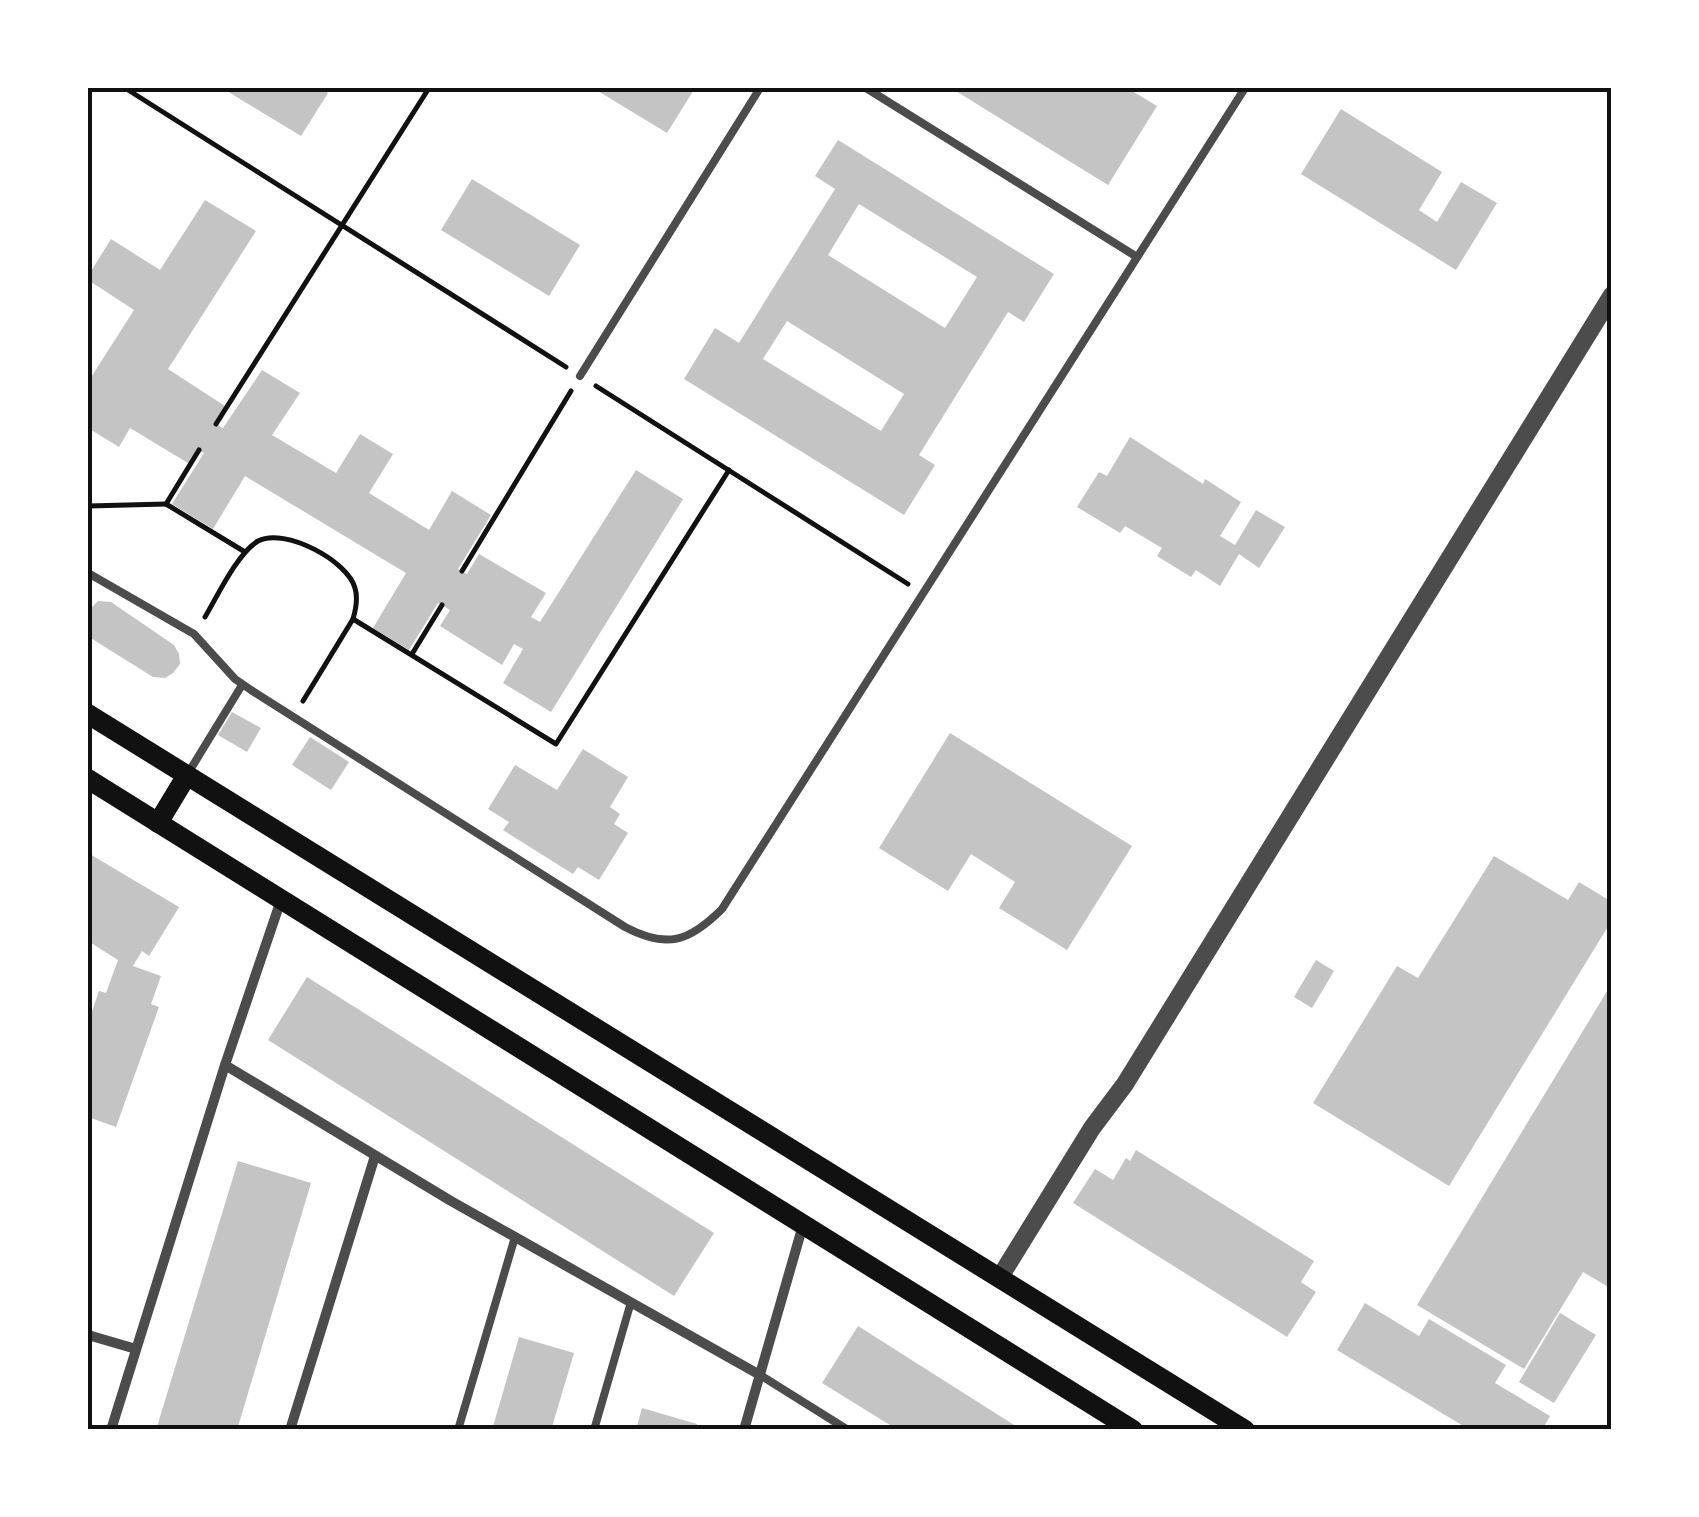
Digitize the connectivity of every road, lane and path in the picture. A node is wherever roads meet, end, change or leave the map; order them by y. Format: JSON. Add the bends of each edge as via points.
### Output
{"nodes":[{"id":1,"x":125,"y":88,"type":"edge"},
{"id":2,"x":428,"y":88,"type":"edge"},
{"id":3,"x":760,"y":88,"type":"edge"},
{"id":4,"x":866,"y":88,"type":"edge"},
{"id":5,"x":1245,"y":88,"type":"edge"},
{"id":6,"x":342,"y":225,"type":"junction"},
{"id":7,"x":1137,"y":257,"type":"junction"},
{"id":8,"x":1612,"y":295,"type":"edge"},
{"id":9,"x":580,"y":376,"type":"junction"},
{"id":10,"x":216,"y":424,"type":"dead end"},
{"id":11,"x":199,"y":450,"type":"dead end"},
{"id":12,"x":729,"y":470,"type":"junction"},
{"id":13,"x":166,"y":504,"type":"junction"},
{"id":14,"x":88,"y":506,"type":"edge"},
{"id":15,"x":245,"y":552,"type":"junction"},
{"id":16,"x":462,"y":571,"type":"dead end"},
{"id":17,"x":88,"y":573,"type":"edge"},
{"id":18,"x":924,"y":593,"type":"junction"},
{"id":19,"x":442,"y":605,"type":"dead end"},
{"id":20,"x":353,"y":619,"type":"junction"},
{"id":21,"x":194,"y":634,"type":"junction"},
{"id":22,"x":412,"y":655,"type":"junction"},
{"id":23,"x":242,"y":685,"type":"junction"},
{"id":24,"x":88,"y":714,"type":"edge"},
{"id":25,"x":294,"y":717,"type":"junction"},
{"id":26,"x":187,"y":775,"type":"junction"},
{"id":27,"x":88,"y":779,"type":"edge"},
{"id":28,"x":158,"y":823,"type":"junction"},
{"id":29,"x":282,"y":900,"type":"junction"},
{"id":30,"x":225,"y":1065,"type":"junction"},
{"id":31,"x":375,"y":1156,"type":"junction"},
{"id":32,"x":803,"y":1225,"type":"junction"},
{"id":33,"x":516,"y":1237,"type":"junction"},
{"id":34,"x":1000,"y":1277,"type":"junction"},
{"id":35,"x":631,"y":1302,"type":"junction"},
{"id":36,"x":88,"y":1334,"type":"edge"},
{"id":37,"x":136,"y":1350,"type":"junction"},
{"id":38,"x":760,"y":1375,"type":"junction"},
{"id":39,"x":111,"y":1430,"type":"edge"},
{"id":40,"x":290,"y":1430,"type":"edge"},
{"id":41,"x":458,"y":1430,"type":"edge"},
{"id":42,"x":594,"y":1430,"type":"edge"},
{"id":43,"x":744,"y":1430,"type":"edge"},
{"id":44,"x":848,"y":1430,"type":"edge"},
{"id":45,"x":1133,"y":1430,"type":"edge"},
{"id":46,"x":1245,"y":1430,"type":"edge"}],
"edges":[{"from":1,"to":6,"type":"path"},
{"from":2,"to":6,"type":"path"},
{"from":3,"to":9,"type":"lane"},
{"from":4,"to":7,"type":"lane"},
{"from":5,"to":7,"type":"lane"},
{"from":6,"to":9,"type":"path"},
{"from":6,"to":10,"type":"path"},
{"from":7,"to":18,"type":"lane"},
{"from":8,"to":34,"type":"street"},
{"from":9,"to":12,"type":"path"},
{"from":9,"to":16,"type":"path"},
{"from":11,"to":13,"type":"path"},
{"from":12,"to":18,"type":"path"},
{"from":12,"to":22,"type":"path","via":[[556,744]]},
{"from":13,"to":14,"type":"path"},
{"from":13,"to":15,"type":"path"},
{"from":15,"to":20,"type":"path","via":[[278,536],[309,547],[350,577],[356,589]]},
{"from":15,"to":21,"type":"path"},
{"from":17,"to":21,"type":"lane"},
{"from":18,"to":25,"type":"lane","via":[[722,909],[689,936],[672,940],[625,927]]},
{"from":19,"to":22,"type":"path"},
{"from":20,"to":22,"type":"path"},
{"from":20,"to":25,"type":"path"},
{"from":21,"to":23,"type":"lane"},
{"from":23,"to":25,"type":"lane"},
{"from":23,"to":26,"type":"lane"},
{"from":24,"to":26,"type":"main road"},
{"from":26,"to":28,"type":"main road"},
{"from":26,"to":34,"type":"main road"},
{"from":27,"to":28,"type":"main road"},
{"from":28,"to":29,"type":"main road"},
{"from":29,"to":30,"type":"street"},
{"from":29,"to":32,"type":"main road"},
{"from":30,"to":31,"type":"street"},
{"from":30,"to":37,"type":"street"},
{"from":31,"to":33,"type":"street"},
{"from":31,"to":40,"type":"street"},
{"from":32,"to":38,"type":"street"},
{"from":32,"to":45,"type":"main road"},
{"from":33,"to":35,"type":"street"},
{"from":33,"to":41,"type":"lane"},
{"from":34,"to":46,"type":"main road"},
{"from":35,"to":38,"type":"street"},
{"from":35,"to":42,"type":"lane"},
{"from":36,"to":37,"type":"street"},
{"from":37,"to":39,"type":"street"},
{"from":38,"to":43,"type":"street"},
{"from":38,"to":44,"type":"lane"}]}
